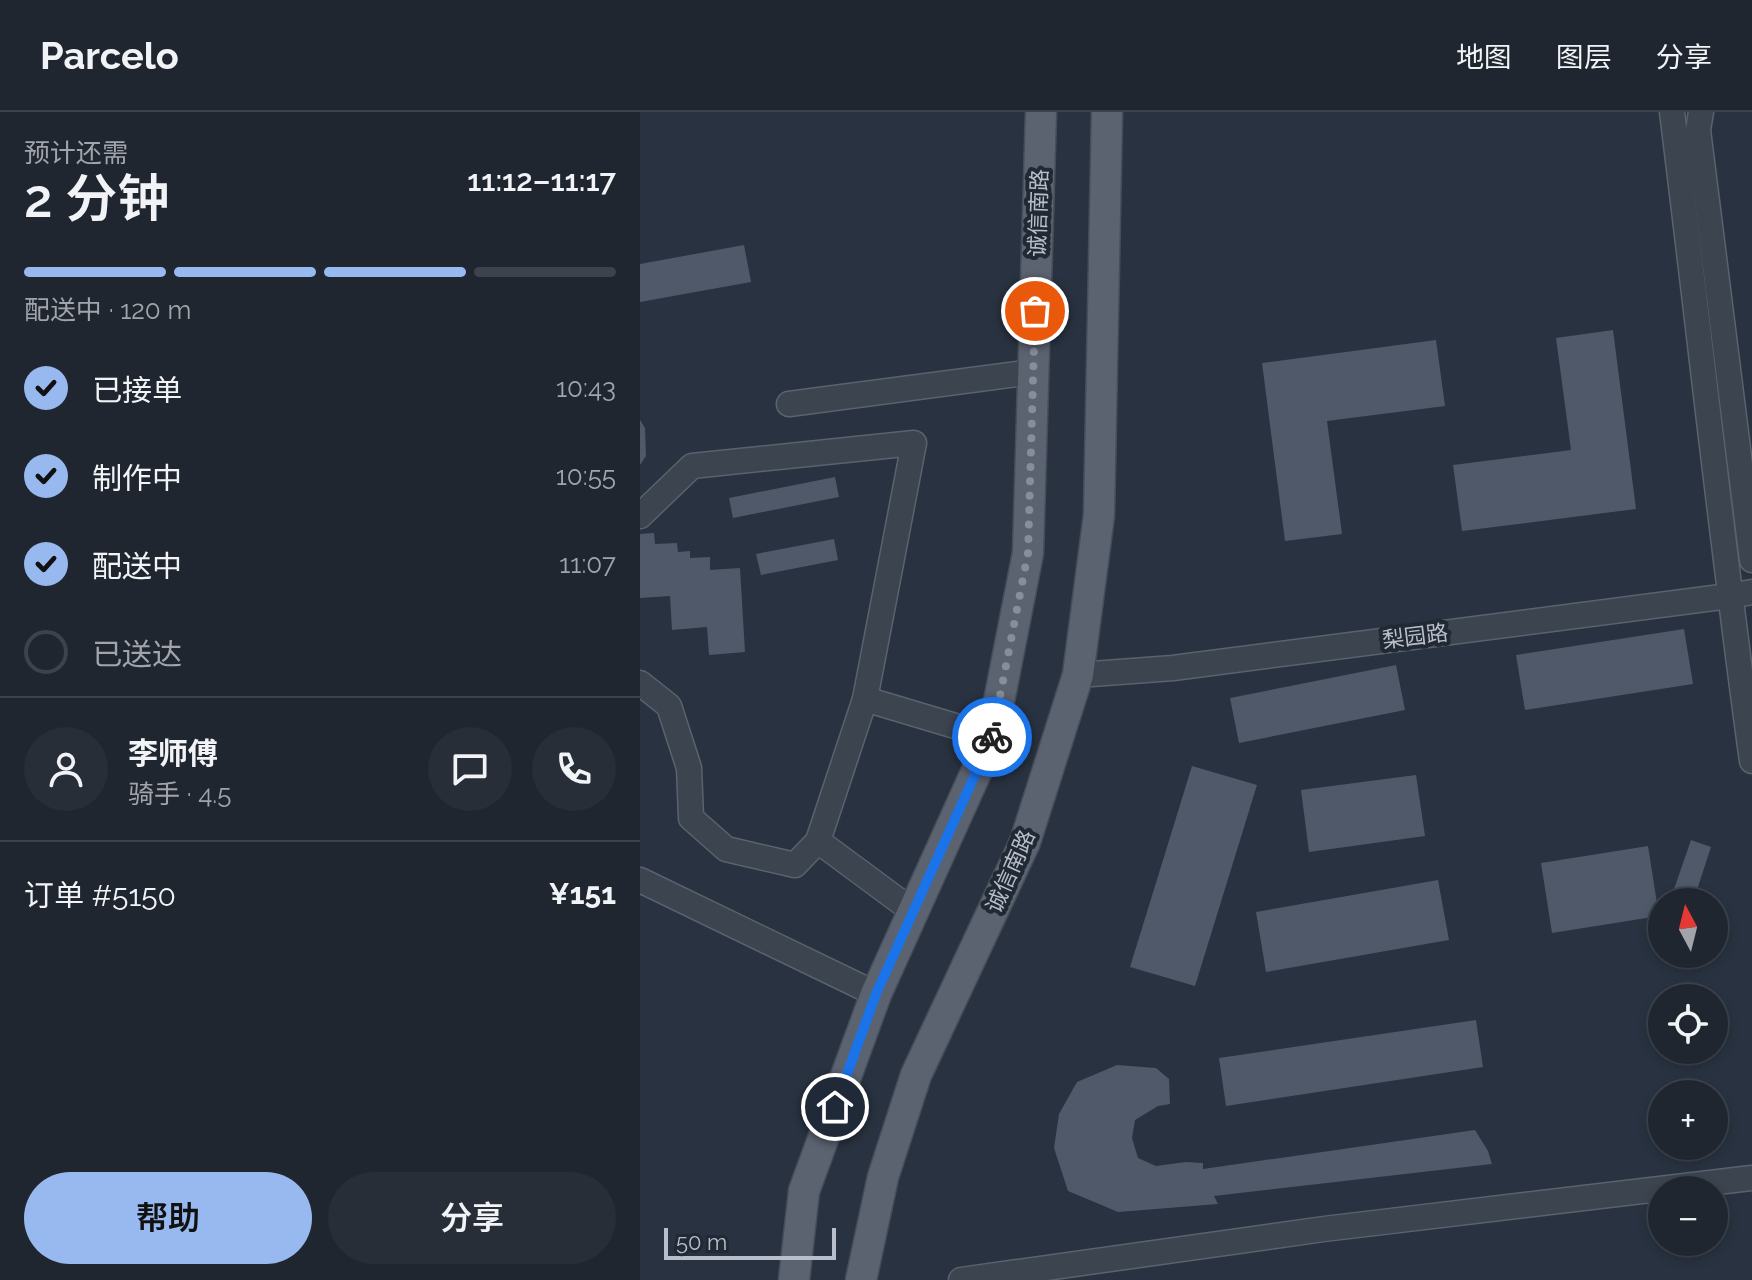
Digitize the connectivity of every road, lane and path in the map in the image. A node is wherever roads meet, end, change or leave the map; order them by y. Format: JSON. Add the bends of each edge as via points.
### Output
{"nodes":[{"id":1,"x":1041,"y":112,"type":"edge"},
{"id":2,"x":1107,"y":112,"type":"edge"},
{"id":3,"x":1672,"y":112,"type":"edge"},
{"id":4,"x":1701,"y":112,"type":"edge"},
{"id":5,"x":1033,"y":372,"type":"junction"},
{"id":6,"x":789,"y":404,"type":"dead end"},
{"id":7,"x":640,"y":516,"type":"edge"},
{"id":8,"x":1752,"y":560,"type":"edge"},
{"id":9,"x":1740,"y":594,"type":"edge"},
{"id":10,"x":1078,"y":675,"type":"junction"},
{"id":11,"x":640,"y":683,"type":"edge"},
{"id":12,"x":865,"y":699,"type":"junction"},
{"id":13,"x":992,"y":737,"type":"junction"},
{"id":14,"x":1752,"y":761,"type":"edge"},
{"id":15,"x":818,"y":841,"type":"junction"},
{"id":16,"x":640,"y":880,"type":"edge"},
{"id":17,"x":914,"y":912,"type":"junction"},
{"id":18,"x":876,"y":994,"type":"junction"},
{"id":19,"x":1752,"y":1178,"type":"edge"},
{"id":20,"x":794,"y":1280,"type":"edge"},
{"id":21,"x":861,"y":1280,"type":"edge"},
{"id":22,"x":961,"y":1280,"type":"edge"}],
"edges":[{"from":1,"to":5,"type":"main road","name":"诚信南路"},
{"from":2,"to":10,"type":"main road","name":"诚信南路","via":[[1099,515]]},
{"from":3,"to":9,"type":"street","via":[[1700,340]]},
{"from":4,"to":8,"type":"street","via":[[1698,130]]},
{"from":5,"to":6,"type":"street"},
{"from":5,"to":13,"type":"main road","name":"诚信南路","via":[[1028,553]]},
{"from":7,"to":12,"type":"street","via":[[692,466],[914,443]]},
{"from":9,"to":10,"type":"street","name":"梨园路","via":[[1173,668]]},
{"from":9,"to":14,"type":"street"},
{"from":10,"to":21,"type":"main road","name":"诚信南路","via":[[1025,842],[916,1075],[883,1177]]},
{"from":11,"to":15,"type":"street","via":[[669,706],[689,768],[691,818],[726,849],[795,865]]},
{"from":12,"to":13,"type":"street"},
{"from":12,"to":15,"type":"street"},
{"from":13,"to":17,"type":"main road","name":"诚信南路"},
{"from":15,"to":17,"type":"street"},
{"from":16,"to":18,"type":"street"},
{"from":17,"to":18,"type":"main road","name":"诚信南路"},
{"from":18,"to":20,"type":"main road","name":"诚信南路","via":[[804,1191]]},
{"from":19,"to":22,"type":"street","via":[[1324,1229]]}]}
